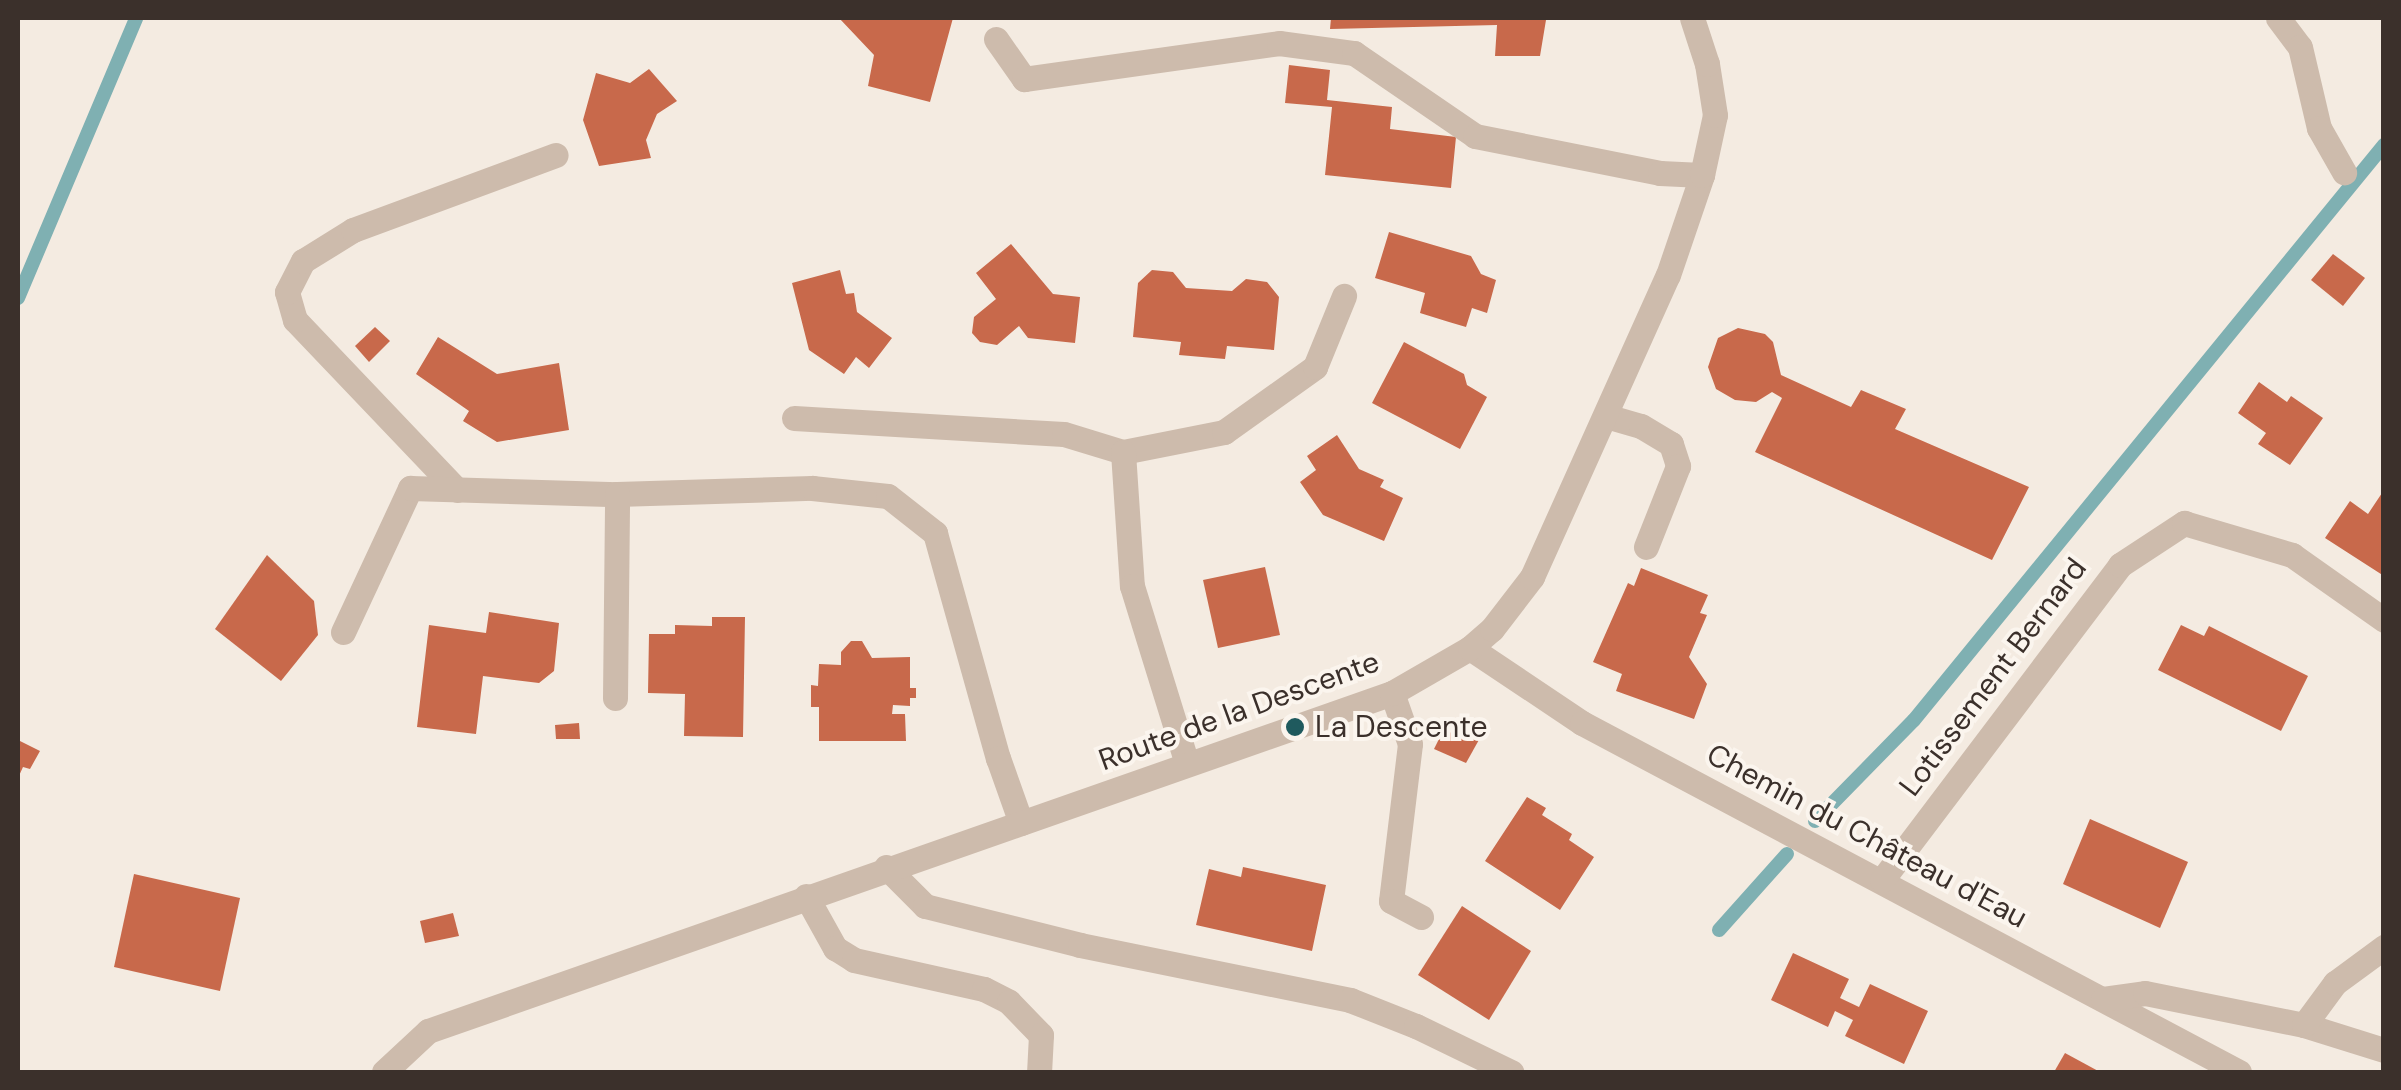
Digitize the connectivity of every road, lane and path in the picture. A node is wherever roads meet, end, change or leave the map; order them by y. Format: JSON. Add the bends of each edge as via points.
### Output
{"nodes":[{"id":1,"x":1692,"y":18,"type":"edge"},
{"id":2,"x":2278,"y":18,"type":"edge"},
{"id":3,"x":996,"y":38,"type":"dead end"},
{"id":4,"x":556,"y":155,"type":"dead end"},
{"id":5,"x":2344,"y":172,"type":"dead end"},
{"id":6,"x":1702,"y":175,"type":"junction"},
{"id":7,"x":1344,"y":296,"type":"dead end"},
{"id":8,"x":1606,"y":416,"type":"junction"},
{"id":9,"x":794,"y":418,"type":"dead end"},
{"id":10,"x":1123,"y":452,"type":"junction"},
{"id":11,"x":457,"y":490,"type":"junction"},
{"id":12,"x":618,"y":494,"type":"junction"},
{"id":13,"x":1646,"y":547,"type":"dead end"},
{"id":14,"x":2384,"y":620,"type":"edge"},
{"id":15,"x":343,"y":632,"type":"dead end"},
{"id":16,"x":1470,"y":648,"type":"junction"},
{"id":17,"x":1392,"y":693,"type":"junction"},
{"id":18,"x":614,"y":698,"type":"dead end"},
{"id":19,"x":1187,"y":764,"type":"junction"},
{"id":20,"x":1021,"y":822,"type":"junction"},
{"id":21,"x":886,"y":867,"type":"junction"},
{"id":22,"x":1882,"y":880,"type":"junction"},
{"id":23,"x":806,"y":896,"type":"junction"},
{"id":24,"x":1420,"y":917,"type":"dead end"},
{"id":25,"x":2384,"y":948,"type":"edge"},
{"id":26,"x":2103,"y":998,"type":"junction"},
{"id":27,"x":2304,"y":1026,"type":"junction"},
{"id":28,"x":2384,"y":1050,"type":"edge"},
{"id":29,"x":384,"y":1072,"type":"edge"},
{"id":30,"x":1039,"y":1072,"type":"edge"},
{"id":31,"x":1511,"y":1072,"type":"edge"},
{"id":32,"x":2239,"y":1072,"type":"edge"}],
"edges":[{"from":1,"to":6,"type":"street","name":"Route de la Descente","via":[[1714,114]]},
{"from":2,"to":5,"type":"street","via":[[2300,47],[2319,128]]},
{"from":3,"to":6,"type":"street","via":[[1024,78],[1279,43],[1354,53],[1475,136],[1660,173]]},
{"from":4,"to":11,"type":"street","via":[[352,230],[303,261],[287,292],[294,320]]},
{"from":6,"to":8,"type":"street","name":"Route de la Descente","via":[[1668,275]]},
{"from":7,"to":10,"type":"street","via":[[1315,367],[1224,432]]},
{"from":8,"to":13,"type":"street","via":[[1670,444],[1678,466]]},
{"from":8,"to":16,"type":"street","name":"Route de la Descente","via":[[1532,576]]},
{"from":9,"to":10,"type":"street","via":[[1064,434]]},
{"from":10,"to":19,"type":"street","via":[[1132,586]]},
{"from":11,"to":12,"type":"street"},
{"from":11,"to":15,"type":"street","via":[[410,488]]},
{"from":12,"to":18,"type":"street"},
{"from":12,"to":20,"type":"street","via":[[812,488],[888,496],[935,533]]},
{"from":14,"to":22,"type":"street","name":"Lotissement Bernard","via":[[2292,555],[2184,523],[2120,564]]},
{"from":16,"to":17,"type":"street","name":"Route de la Descente"},
{"from":16,"to":22,"type":"street","name":"Chemin du Château d'Eau","via":[[1582,723]]},
{"from":17,"to":19,"type":"street","name":"Route de la Descente"},
{"from":17,"to":24,"type":"street","via":[[1410,744],[1391,901]]},
{"from":19,"to":20,"type":"street","name":"Route de la Descente"},
{"from":20,"to":21,"type":"street","name":"Route de la Descente"},
{"from":21,"to":23,"type":"street","name":"Route de la Descente"},
{"from":21,"to":31,"type":"street","via":[[925,906],[1350,1000]]},
{"from":22,"to":26,"type":"street","name":"Chemin du Château d'Eau"},
{"from":23,"to":29,"type":"street","name":"Route de la Descente","via":[[428,1031]]},
{"from":23,"to":30,"type":"street","via":[[836,948],[854,960],[984,988],[1009,1002],[1041,1036]]},
{"from":25,"to":27,"type":"street","via":[[2335,983]]},
{"from":26,"to":27,"type":"street","via":[[2145,994]]},
{"from":26,"to":32,"type":"street","name":"Chemin du Château d'Eau"},
{"from":27,"to":28,"type":"street"}]}
